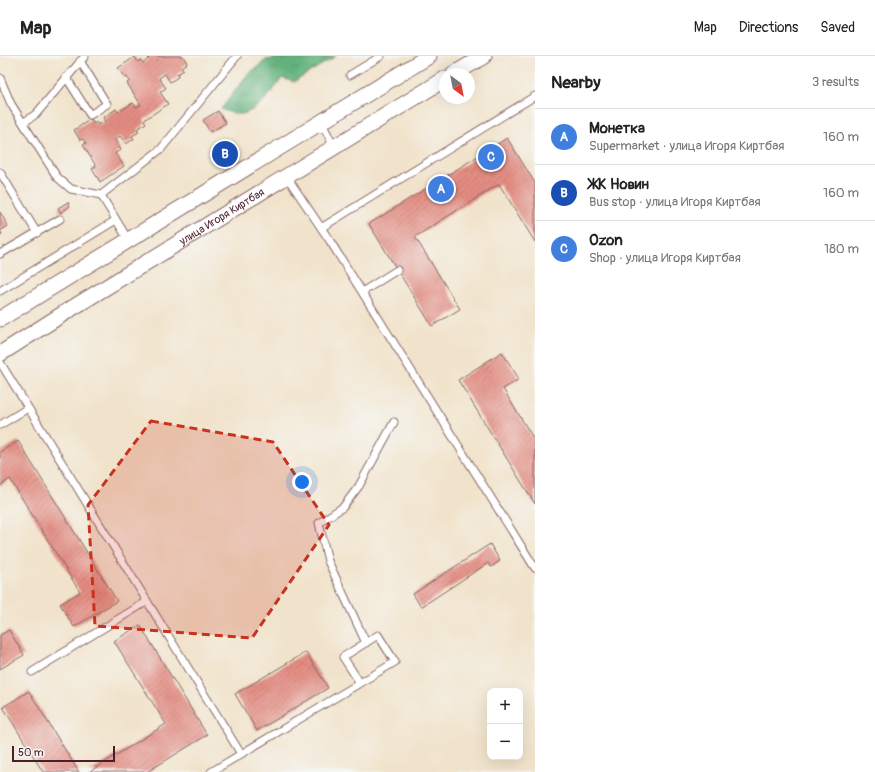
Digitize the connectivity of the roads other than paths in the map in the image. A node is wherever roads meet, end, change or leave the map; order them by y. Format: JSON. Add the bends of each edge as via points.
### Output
{"nodes":[{"id":1,"x":237,"y":56,"type":"edge"},
{"id":2,"x":381,"y":56,"type":"edge"},
{"id":3,"x":429,"y":56,"type":"edge"},
{"id":4,"x":484,"y":56,"type":"edge"},
{"id":5,"x":82,"y":59,"type":"edge"},
{"id":6,"x":464,"y":68,"type":"edge"},
{"id":7,"x":350,"y":75,"type":"dead end"},
{"id":8,"x":66,"y":77,"type":"junction"},
{"id":9,"x":0,"y":78,"type":"edge"},
{"id":10,"x":439,"y":83,"type":"edge"},
{"id":11,"x":535,"y":96,"type":"edge"},
{"id":12,"x":23,"y":123,"type":"junction"},
{"id":13,"x":312,"y":127,"type":"junction"},
{"id":14,"x":332,"y":148,"type":"junction"},
{"id":15,"x":0,"y":172,"type":"edge"},
{"id":16,"x":287,"y":177,"type":"junction"},
{"id":17,"x":101,"y":195,"type":"junction"},
{"id":18,"x":60,"y":219,"type":"dead end"},
{"id":19,"x":116,"y":220,"type":"junction"},
{"id":20,"x":321,"y":228,"type":"junction"},
{"id":21,"x":37,"y":233,"type":"junction"},
{"id":22,"x":128,"y":241,"type":"junction"},
{"id":23,"x":0,"y":254,"type":"edge"},
{"id":24,"x":397,"y":270,"type":"dead end"},
{"id":25,"x":0,"y":291,"type":"edge"},
{"id":26,"x":362,"y":292,"type":"junction"},
{"id":27,"x":0,"y":319,"type":"edge"},
{"id":28,"x":0,"y":354,"type":"edge"},
{"id":29,"x":0,"y":362,"type":"edge"},
{"id":30,"x":28,"y":408,"type":"junction"},
{"id":31,"x":394,"y":422,"type":"dead end"},
{"id":32,"x":0,"y":425,"type":"edge"},
{"id":33,"x":535,"y":568,"type":"edge"},
{"id":34,"x":146,"y":602,"type":"junction"},
{"id":35,"x":366,"y":643,"type":"junction"},
{"id":36,"x":32,"y":672,"type":"dead end"},
{"id":37,"x":360,"y":683,"type":"junction"},
{"id":38,"x":241,"y":754,"type":"junction"},
{"id":39,"x":211,"y":772,"type":"edge"}],
"edges":[{"from":1,"to":17,"type":"lane","via":[[161,149]]},
{"from":2,"to":7,"type":"lane"},
{"from":3,"to":13,"type":"street"},
{"from":4,"to":6,"type":"street"},
{"from":5,"to":8,"type":"lane"},
{"from":5,"to":8,"type":"lane","via":[[107,104],[90,115]]},
{"from":8,"to":12,"type":"lane","via":[[36,114]]},
{"from":9,"to":12,"type":"lane","via":[[11,104]]},
{"from":10,"to":14,"type":"street","name":"улица Игоря Киртбая"},
{"from":11,"to":20,"type":"lane"},
{"from":12,"to":17,"type":"lane","via":[[57,177],[71,189]]},
{"from":13,"to":14,"type":"lane","via":[[325,129]]},
{"from":13,"to":22,"type":"street"},
{"from":14,"to":16,"type":"street","name":"улица Игоря Киртбая"},
{"from":15,"to":21,"type":"lane"},
{"from":16,"to":20,"type":"lane"},
{"from":16,"to":28,"type":"street","name":"улица Игоря Киртбая"},
{"from":17,"to":19,"type":"lane"},
{"from":18,"to":21,"type":"lane"},
{"from":19,"to":22,"type":"lane"},
{"from":19,"to":25,"type":"lane"},
{"from":20,"to":26,"type":"lane"},
{"from":21,"to":23,"type":"lane"},
{"from":22,"to":27,"type":"street"},
{"from":24,"to":26,"type":"lane"},
{"from":26,"to":33,"type":"lane"},
{"from":29,"to":30,"type":"lane"},
{"from":30,"to":32,"type":"lane"},
{"from":30,"to":34,"type":"lane"},
{"from":31,"to":35,"type":"lane","via":[[359,486],[343,507],[319,523],[328,561]]},
{"from":34,"to":36,"type":"lane"},
{"from":34,"to":38,"type":"lane"},
{"from":35,"to":37,"type":"lane","via":[[343,656]]},
{"from":35,"to":37,"type":"lane","via":[[378,635],[395,662]]},
{"from":37,"to":38,"type":"lane"},
{"from":38,"to":39,"type":"lane"}]}
